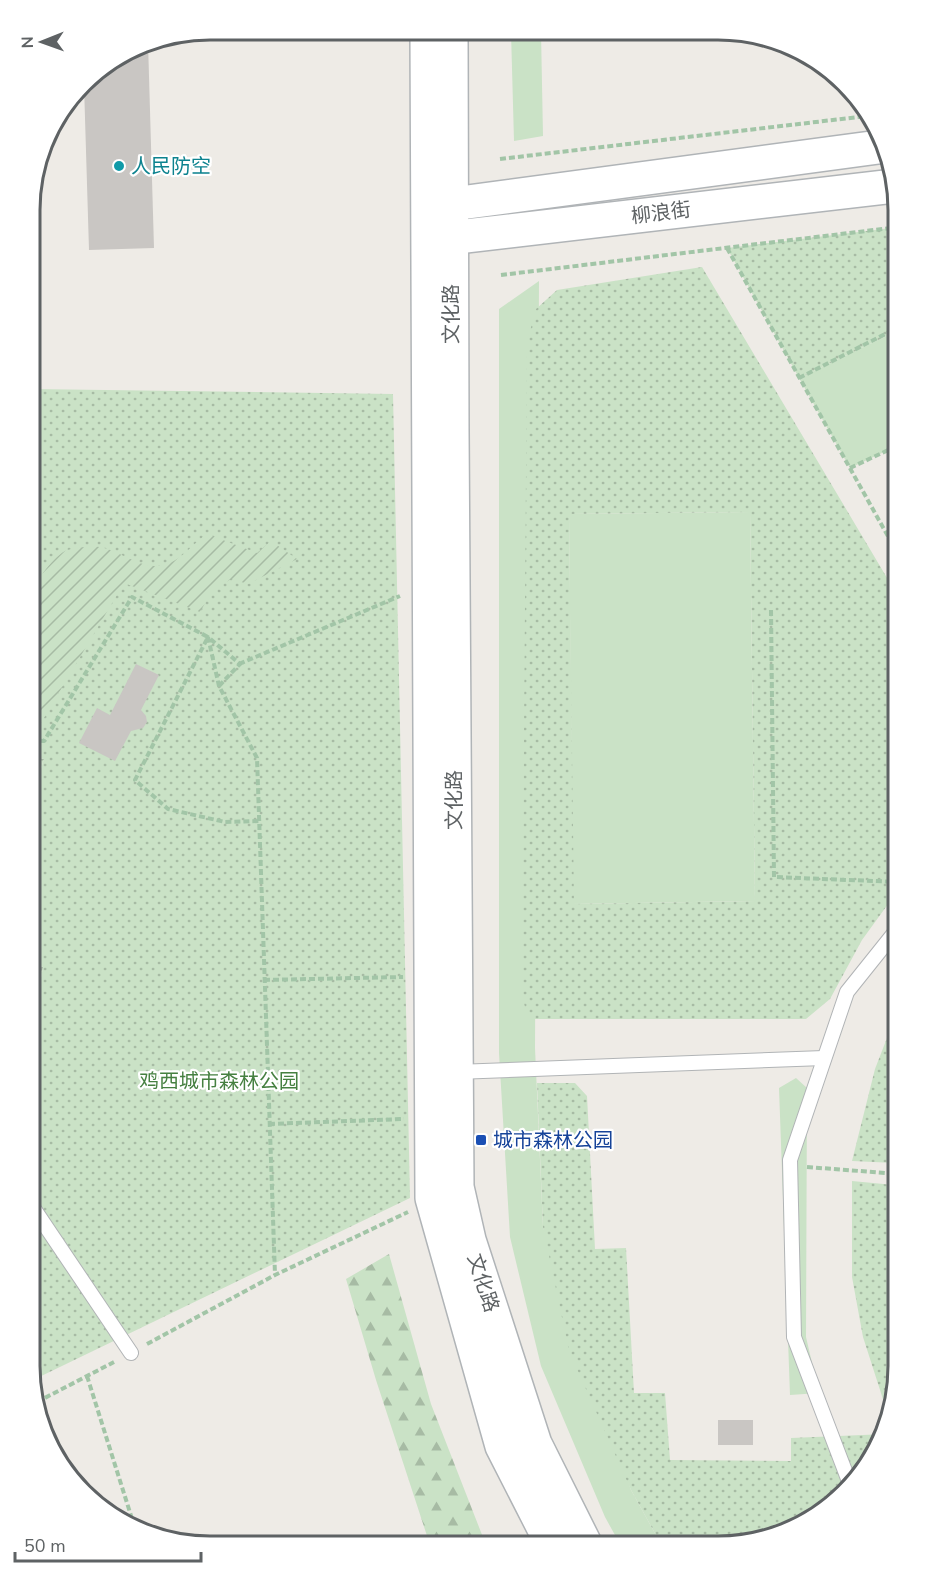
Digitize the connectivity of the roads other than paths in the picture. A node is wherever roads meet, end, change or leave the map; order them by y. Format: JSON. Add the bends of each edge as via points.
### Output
{"nodes":[{"id":1,"x":428,"y":41,"type":"edge"},
{"id":2,"x":450,"y":41,"type":"edge"},
{"id":3,"x":877,"y":147,"type":"edge"},
{"id":4,"x":886,"y":187,"type":"edge"},
{"id":5,"x":440,"y":206,"type":"junction"},
{"id":6,"x":440,"y":239,"type":"junction"},
{"id":7,"x":888,"y":941,"type":"edge"},
{"id":8,"x":824,"y":1058,"type":"junction"},
{"id":9,"x":456,"y":1072,"type":"junction"},
{"id":10,"x":40,"y":1218,"type":"edge"},
{"id":11,"x":131,"y":1353,"type":"road end"},
{"id":12,"x":847,"y":1477,"type":"edge"},
{"id":13,"x":548,"y":1536,"type":"edge"},
{"id":14,"x":581,"y":1536,"type":"edge"}],
"edges":[{"from":1,"to":5,"type":"main road","name":"文化路"},
{"from":2,"to":5,"type":"main road","name":"文化路"},
{"from":3,"to":5,"type":"main road","name":"柳浪街"},
{"from":4,"to":6,"type":"main road","name":"柳浪街"},
{"from":5,"to":6,"type":"main road","name":"文化路"},
{"from":6,"to":9,"type":"main road","name":"文化路","via":[[451,397]]},
{"from":6,"to":13,"type":"main road","name":"文化路","via":[[432,1198],[502,1446]]},
{"from":7,"to":8,"type":"lane","via":[[847,992]]},
{"from":8,"to":9,"type":"lane"},
{"from":8,"to":12,"type":"lane","via":[[790,1160],[794,1336]]},
{"from":9,"to":14,"type":"main road","name":"文化路","via":[[457,1187],[469,1240],[535,1444]]},
{"from":10,"to":11,"type":"lane"}]}
